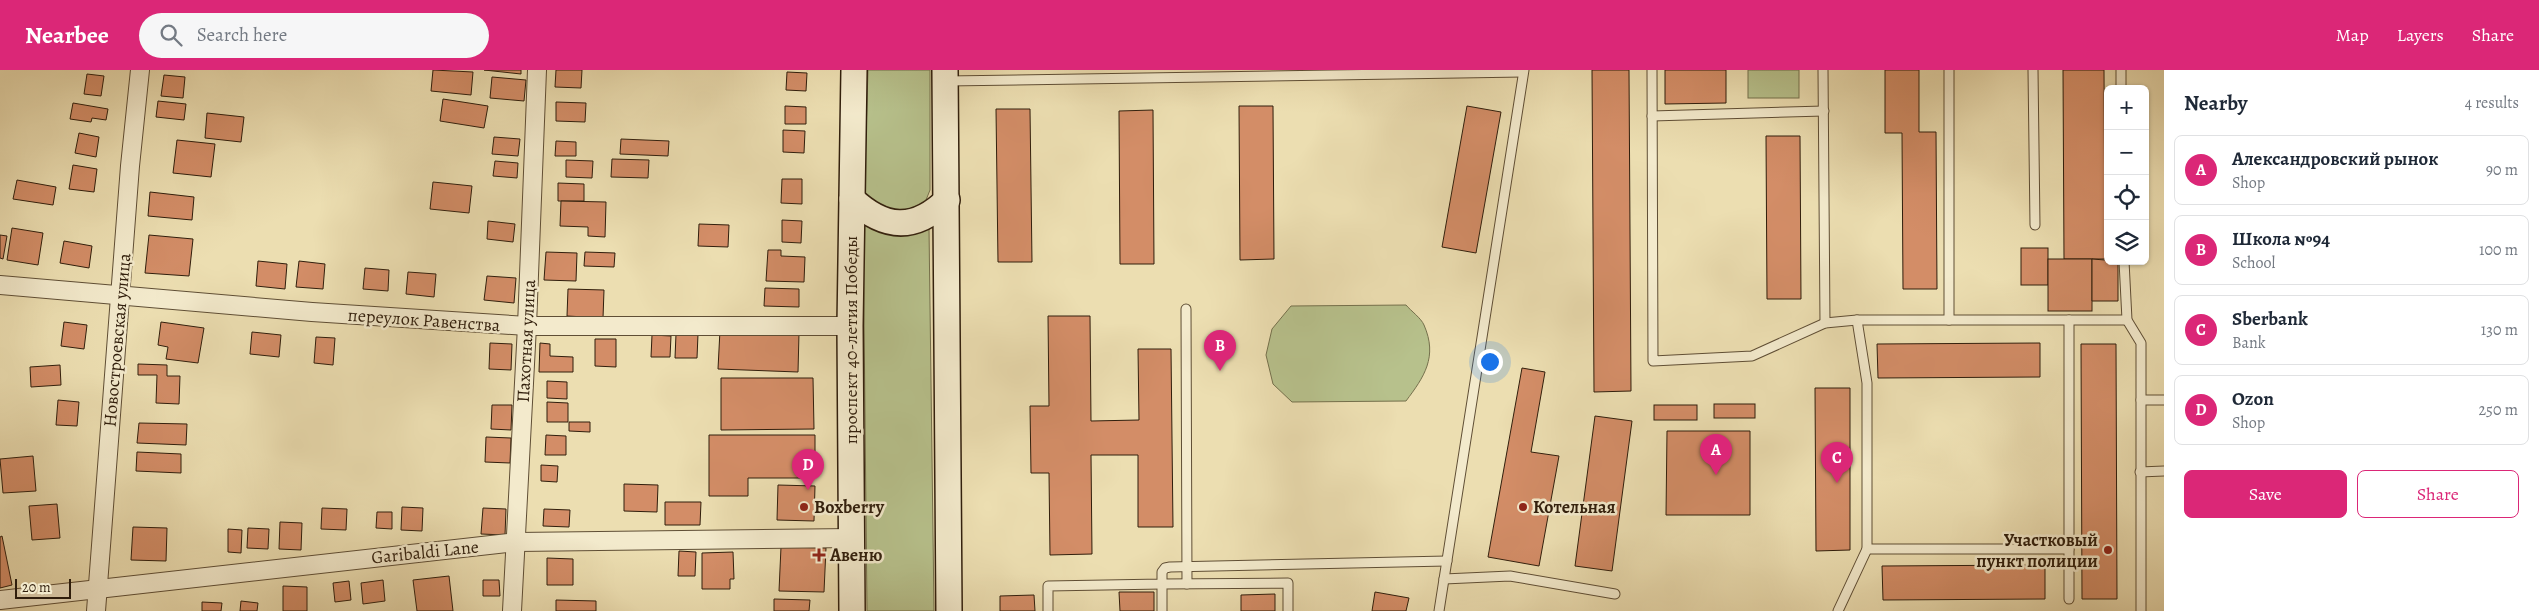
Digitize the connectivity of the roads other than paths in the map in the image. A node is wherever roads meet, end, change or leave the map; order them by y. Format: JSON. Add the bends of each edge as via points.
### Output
{"nodes":[{"id":1,"x":140,"y":70,"type":"edge"},
{"id":2,"x":536,"y":70,"type":"edge"},
{"id":3,"x":854,"y":70,"type":"edge"},
{"id":4,"x":1652,"y":70,"type":"edge"},
{"id":5,"x":1823,"y":70,"type":"edge"},
{"id":6,"x":1949,"y":70,"type":"edge"},
{"id":7,"x":2033,"y":70,"type":"edge"},
{"id":8,"x":2121,"y":70,"type":"edge"},
{"id":9,"x":1523,"y":71,"type":"edge"},
{"id":10,"x":1316,"y":72,"type":"edge"},
{"id":11,"x":1231,"y":73,"type":"edge"},
{"id":12,"x":945,"y":75,"type":"edge"},
{"id":13,"x":1050,"y":75,"type":"edge"},
{"id":14,"x":2121,"y":85,"type":"edge"},
{"id":15,"x":1824,"y":111,"type":"junction"},
{"id":16,"x":1652,"y":116,"type":"junction"},
{"id":17,"x":852,"y":199,"type":"junction"},
{"id":18,"x":947,"y":200,"type":"junction"},
{"id":19,"x":2035,"y":225,"type":"dead end"},
{"id":20,"x":2124,"y":265,"type":"edge"},
{"id":21,"x":0,"y":285,"type":"edge"},
{"id":22,"x":121,"y":297,"type":"junction"},
{"id":23,"x":1186,"y":310,"type":"dead end"},
{"id":24,"x":1857,"y":320,"type":"junction"},
{"id":25,"x":1949,"y":320,"type":"junction"},
{"id":26,"x":2069,"y":320,"type":"junction"},
{"id":27,"x":2127,"y":320,"type":"junction"},
{"id":28,"x":1825,"y":324,"type":"junction"},
{"id":29,"x":527,"y":326,"type":"junction"},
{"id":30,"x":850,"y":326,"type":"junction"},
{"id":31,"x":2140,"y":400,"type":"junction"},
{"id":32,"x":2164,"y":400,"type":"edge"},
{"id":33,"x":2164,"y":471,"type":"edge"},
{"id":34,"x":2140,"y":472,"type":"junction"},
{"id":35,"x":852,"y":538,"type":"junction"},
{"id":36,"x":517,"y":542,"type":"junction"},
{"id":37,"x":1867,"y":549,"type":"junction"},
{"id":38,"x":2069,"y":549,"type":"junction"},
{"id":39,"x":1447,"y":561,"type":"junction"},
{"id":40,"x":1186,"y":567,"type":"junction"},
{"id":41,"x":1444,"y":579,"type":"junction"},
{"id":42,"x":1162,"y":584,"type":"junction"},
{"id":43,"x":1186,"y":584,"type":"junction"},
{"id":44,"x":97,"y":588,"type":"junction"},
{"id":45,"x":1615,"y":594,"type":"dead end"},
{"id":46,"x":2069,"y":599,"type":"dead end"},
{"id":47,"x":0,"y":600,"type":"edge"},
{"id":48,"x":96,"y":611,"type":"edge"},
{"id":49,"x":512,"y":611,"type":"edge"},
{"id":50,"x":852,"y":611,"type":"edge"},
{"id":51,"x":949,"y":611,"type":"edge"},
{"id":52,"x":1048,"y":611,"type":"edge"},
{"id":53,"x":1162,"y":611,"type":"edge"},
{"id":54,"x":1288,"y":611,"type":"edge"},
{"id":55,"x":1439,"y":611,"type":"edge"},
{"id":56,"x":1838,"y":611,"type":"edge"},
{"id":57,"x":2141,"y":611,"type":"edge"}],
"edges":[{"from":1,"to":22,"type":"street","name":"Новостроевская улица"},
{"from":2,"to":29,"type":"street","name":"Пахотная улица"},
{"from":3,"to":17,"type":"main road","name":"проспект 40-летия Победы"},
{"from":4,"to":16,"type":"lane"},
{"from":5,"to":15,"type":"lane"},
{"from":6,"to":25,"type":"lane"},
{"from":7,"to":19,"type":"lane"},
{"from":8,"to":14,"type":"lane"},
{"from":9,"to":10,"type":"lane"},
{"from":9,"to":39,"type":"lane"},
{"from":10,"to":11,"type":"lane"},
{"from":11,"to":13,"type":"lane"},
{"from":12,"to":13,"type":"lane"},
{"from":12,"to":18,"type":"main road"},
{"from":15,"to":16,"type":"lane"},
{"from":15,"to":28,"type":"lane"},
{"from":16,"to":28,"type":"lane","via":[[1653,361],[1752,356]]},
{"from":17,"to":18,"type":"main road","via":[[873,216],[900,224],[926,216]]},
{"from":17,"to":30,"type":"main road","name":"проспект 40-летия Победы"},
{"from":18,"to":51,"type":"main road"},
{"from":20,"to":27,"type":"lane"},
{"from":21,"to":22,"type":"street","name":"переулок Равенства"},
{"from":22,"to":29,"type":"street","name":"переулок Равенства"},
{"from":22,"to":44,"type":"street","name":"Новостроевская улица"},
{"from":23,"to":40,"type":"lane"},
{"from":24,"to":25,"type":"lane"},
{"from":24,"to":28,"type":"lane"},
{"from":24,"to":37,"type":"lane","via":[[1867,384]]},
{"from":25,"to":26,"type":"lane"},
{"from":26,"to":27,"type":"lane"},
{"from":26,"to":38,"type":"lane"},
{"from":27,"to":31,"type":"lane","via":[[2141,343]]},
{"from":29,"to":30,"type":"street","name":"переулок Равенства"},
{"from":29,"to":36,"type":"street","name":"Пахотная улица"},
{"from":30,"to":35,"type":"main road","name":"проспект 40-летия Победы"},
{"from":31,"to":32,"type":"lane"},
{"from":31,"to":34,"type":"lane"},
{"from":33,"to":34,"type":"lane"},
{"from":34,"to":57,"type":"lane"},
{"from":35,"to":36,"type":"street","name":"Garibaldi Lane"},
{"from":35,"to":50,"type":"main road","name":"проспект 40-летия Победы"},
{"from":36,"to":44,"type":"street","name":"Garibaldi Lane"},
{"from":36,"to":49,"type":"street","name":"Пахотная улица"},
{"from":37,"to":38,"type":"lane"},
{"from":37,"to":56,"type":"lane"},
{"from":38,"to":46,"type":"lane"},
{"from":39,"to":40,"type":"lane"},
{"from":39,"to":41,"type":"lane"},
{"from":40,"to":42,"type":"lane","via":[[1165,568]]},
{"from":40,"to":43,"type":"lane"},
{"from":41,"to":45,"type":"lane","via":[[1510,576]]},
{"from":41,"to":55,"type":"lane"},
{"from":42,"to":43,"type":"lane"},
{"from":42,"to":52,"type":"lane","via":[[1048,586]]},
{"from":42,"to":53,"type":"lane"},
{"from":43,"to":54,"type":"lane","via":[[1288,583]]},
{"from":44,"to":47,"type":"street","name":"Garibaldi Lane"},
{"from":44,"to":48,"type":"street","name":"Новостроевская улица"}]}
